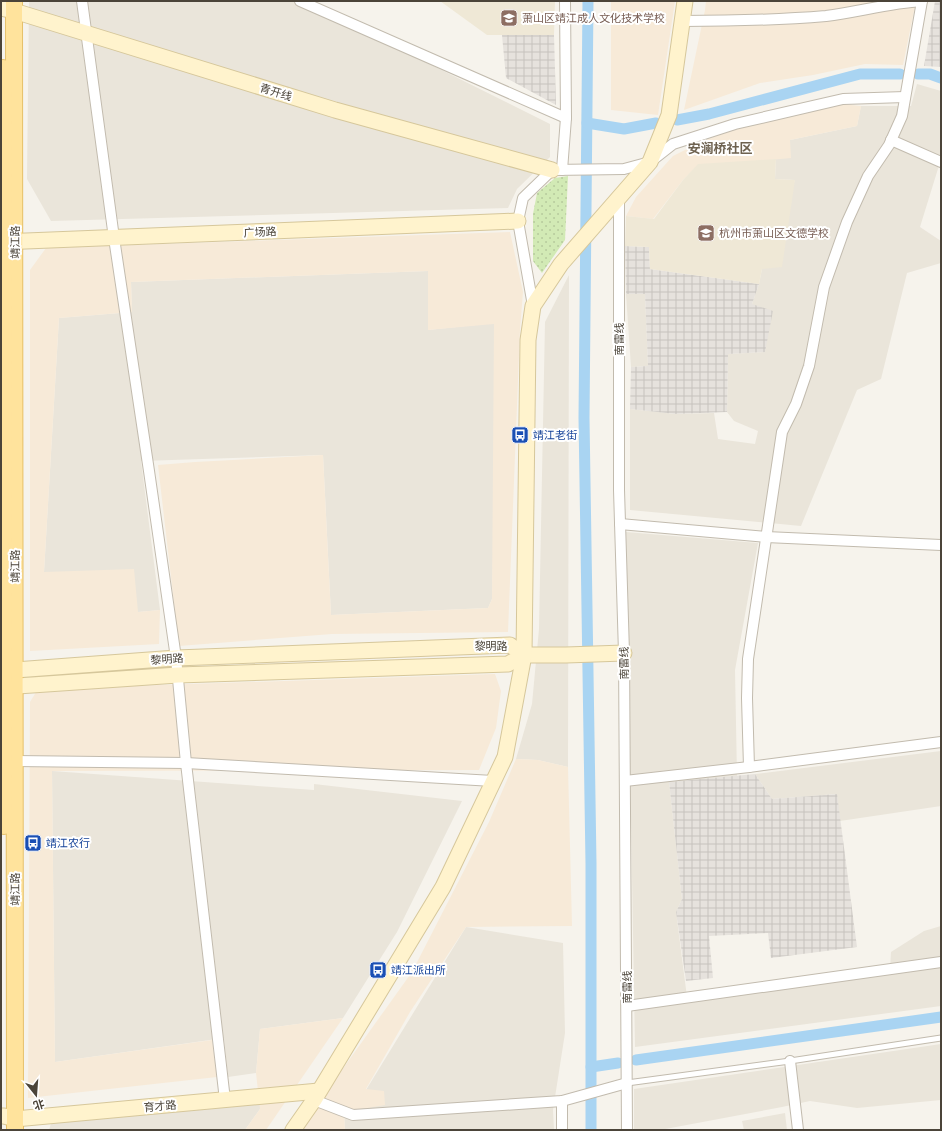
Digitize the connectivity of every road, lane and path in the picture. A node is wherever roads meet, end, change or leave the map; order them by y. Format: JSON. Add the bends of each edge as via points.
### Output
{"nodes":[{"id":1,"x":82,"y":1,"type":"edge"},
{"id":2,"x":300,"y":1,"type":"edge"},
{"id":3,"x":565,"y":1,"type":"edge"},
{"id":4,"x":685,"y":1,"type":"edge"},
{"id":5,"x":922,"y":1,"type":"edge"},
{"id":6,"x":7,"y":6,"type":"edge"},
{"id":7,"x":682,"y":21,"type":"junction"},
{"id":8,"x":86,"y":33,"type":"junction"},
{"id":9,"x":905,"y":97,"type":"junction"},
{"id":10,"x":566,"y":118,"type":"junction"},
{"id":11,"x":891,"y":140,"type":"junction"},
{"id":12,"x":650,"y":162,"type":"junction"},
{"id":13,"x":941,"y":162,"type":"edge"},
{"id":14,"x":561,"y":170,"type":"junction"},
{"id":15,"x":619,"y":196,"type":"junction"},
{"id":16,"x":518,"y":221,"type":"junction"},
{"id":17,"x":114,"y":238,"type":"junction"},
{"id":18,"x":6,"y":242,"type":"edge"},
{"id":19,"x":533,"y":306,"type":"junction"},
{"id":20,"x":620,"y":524,"type":"junction"},
{"id":21,"x":766,"y":537,"type":"junction"},
{"id":22,"x":941,"y":545,"type":"edge"},
{"id":23,"x":617,"y":653,"type":"junction"},
{"id":24,"x":524,"y":655,"type":"junction"},
{"id":25,"x":176,"y":658,"type":"junction"},
{"id":26,"x":6,"y":670,"type":"edge"},
{"id":27,"x":178,"y":675,"type":"junction"},
{"id":28,"x":6,"y":687,"type":"edge"},
{"id":29,"x":941,"y":742,"type":"edge"},
{"id":30,"x":7,"y":762,"type":"edge"},
{"id":31,"x":186,"y":763,"type":"junction"},
{"id":32,"x":749,"y":767,"type":"junction"},
{"id":33,"x":493,"y":781,"type":"junction"},
{"id":34,"x":625,"y":781,"type":"junction"},
{"id":35,"x":941,"y":962,"type":"edge"},
{"id":36,"x":627,"y":1006,"type":"junction"},
{"id":37,"x":941,"y":1038,"type":"edge"},
{"id":38,"x":790,"y":1061,"type":"junction"},
{"id":39,"x":627,"y":1083,"type":"junction"},
{"id":40,"x":316,"y":1096,"type":"junction"},
{"id":41,"x":225,"y":1100,"type":"junction"},
{"id":42,"x":566,"y":1100,"type":"junction"},
{"id":43,"x":8,"y":1122,"type":"edge"},
{"id":44,"x":293,"y":1130,"type":"edge"},
{"id":45,"x":562,"y":1130,"type":"edge"},
{"id":46,"x":627,"y":1130,"type":"edge"},
{"id":47,"x":798,"y":1130,"type":"edge"}],
"edges":[{"from":1,"to":8,"type":"street"},
{"from":2,"to":10,"type":"street"},
{"from":3,"to":10,"type":"street"},
{"from":4,"to":7,"type":"street"},
{"from":5,"to":7,"type":"street","via":[[827,16]]},
{"from":5,"to":9,"type":"street"},
{"from":6,"to":8,"type":"street","name":"青开线"},
{"from":6,"to":18,"type":"main road","name":"靖江路"},
{"from":7,"to":12,"type":"street","via":[[669,115]]},
{"from":8,"to":14,"type":"street","name":"青开线","via":[[335,110]]},
{"from":8,"to":17,"type":"street"},
{"from":9,"to":11,"type":"street","via":[[902,116]]},
{"from":9,"to":12,"type":"street","via":[[843,99],[735,124],[673,144]]},
{"from":10,"to":14,"type":"street"},
{"from":11,"to":13,"type":"street"},
{"from":11,"to":21,"type":"street","via":[[868,176],[847,222],[824,287],[809,366],[796,404],[782,432]]},
{"from":12,"to":14,"type":"street","via":[[624,169]]},
{"from":12,"to":15,"type":"street"},
{"from":14,"to":16,"type":"street","via":[[523,198]]},
{"from":15,"to":19,"type":"street","via":[[565,259]]},
{"from":15,"to":20,"type":"street","name":"南雷线"},
{"from":16,"to":17,"type":"street","name":"广场路"},
{"from":16,"to":19,"type":"street"},
{"from":17,"to":18,"type":"street","name":"广场路"},
{"from":17,"to":25,"type":"street"},
{"from":18,"to":26,"type":"main road","name":"靖江路"},
{"from":19,"to":24,"type":"street","via":[[528,340]]},
{"from":20,"to":21,"type":"street"},
{"from":20,"to":23,"type":"street","name":"南雷线"},
{"from":21,"to":22,"type":"street"},
{"from":21,"to":32,"type":"street","via":[[748,659]]},
{"from":23,"to":24,"type":"street"},
{"from":23,"to":34,"type":"street","name":"南雷线"},
{"from":24,"to":25,"type":"street","name":"黎明路","via":[[510,645]]},
{"from":24,"to":27,"type":"street","name":"黎明路","via":[[508,664]]},
{"from":24,"to":33,"type":"street","via":[[505,757]]},
{"from":25,"to":26,"type":"street","name":"黎明路"},
{"from":25,"to":27,"type":"street"},
{"from":26,"to":28,"type":"main road","name":"靖江路"},
{"from":27,"to":28,"type":"street","name":"黎明路"},
{"from":27,"to":31,"type":"street"},
{"from":28,"to":30,"type":"main road","name":"靖江路"},
{"from":29,"to":32,"type":"street"},
{"from":30,"to":31,"type":"street"},
{"from":30,"to":43,"type":"main road","name":"靖江路"},
{"from":31,"to":33,"type":"street"},
{"from":31,"to":41,"type":"street"},
{"from":32,"to":34,"type":"street"},
{"from":33,"to":40,"type":"street","via":[[443,887]]},
{"from":34,"to":36,"type":"street","name":"南雷线"},
{"from":35,"to":36,"type":"street"},
{"from":36,"to":39,"type":"street","name":"南雷线"},
{"from":37,"to":38,"type":"lane"},
{"from":38,"to":39,"type":"lane"},
{"from":38,"to":47,"type":"street"},
{"from":39,"to":42,"type":"street"},
{"from":39,"to":46,"type":"street","name":"南雷线"},
{"from":40,"to":41,"type":"street","name":"育才路"},
{"from":40,"to":42,"type":"street","via":[[353,1115]]},
{"from":40,"to":44,"type":"street"},
{"from":41,"to":43,"type":"street","name":"育才路"},
{"from":42,"to":45,"type":"street"}]}
